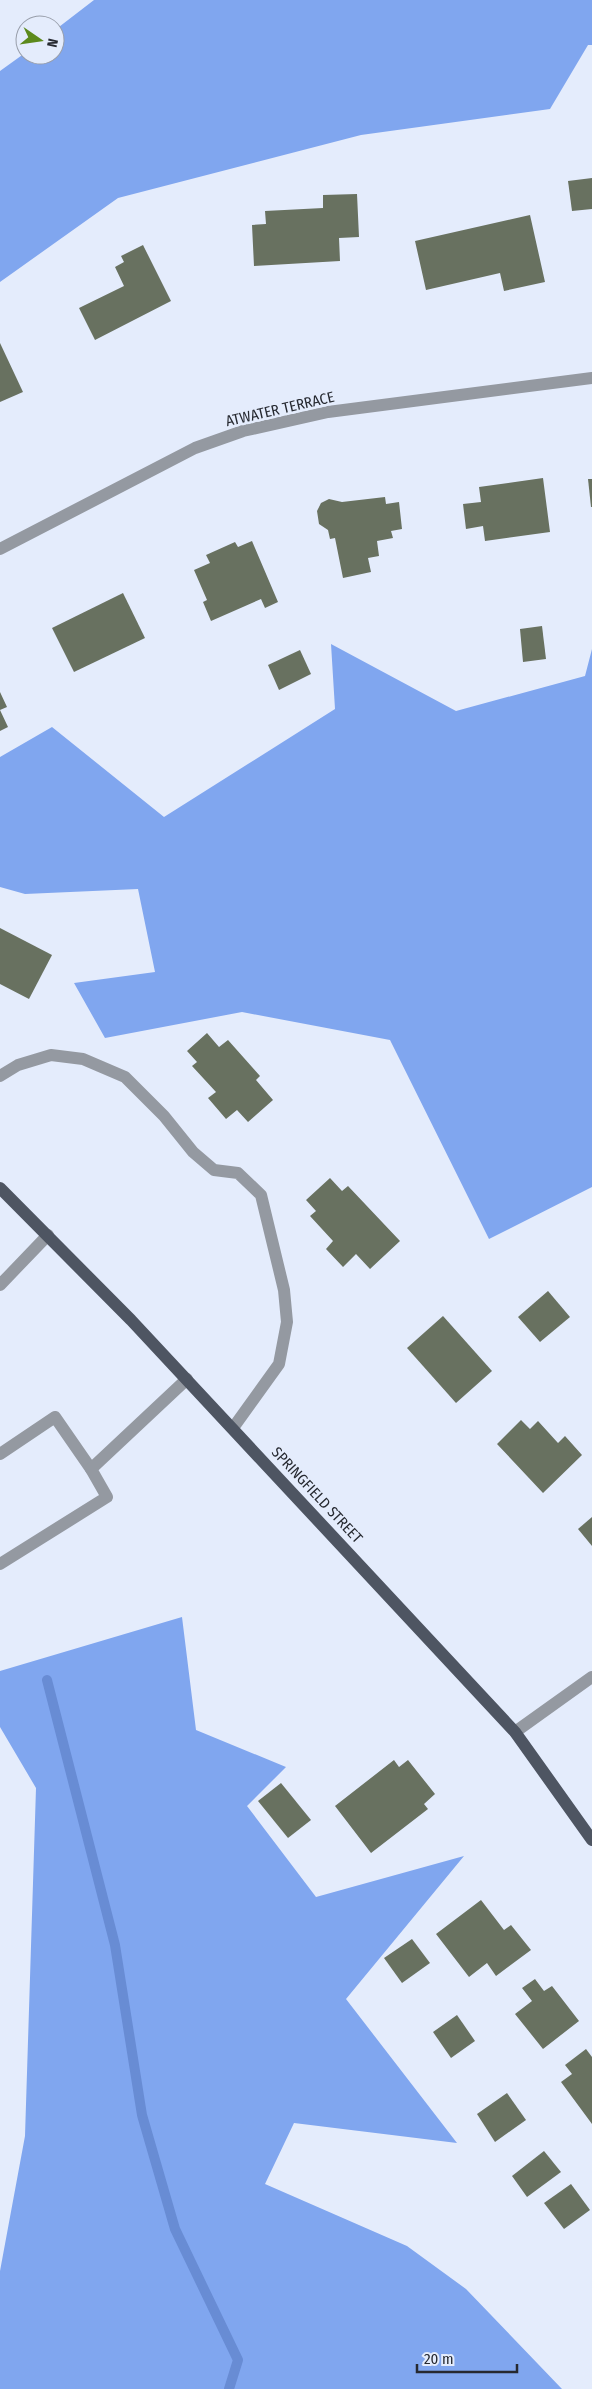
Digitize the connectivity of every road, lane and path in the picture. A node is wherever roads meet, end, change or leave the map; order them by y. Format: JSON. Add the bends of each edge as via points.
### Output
{"nodes":[{"id":1,"x":592,"y":378,"type":"edge"},
{"id":2,"x":0,"y":549,"type":"edge"},
{"id":3,"x":0,"y":1076,"type":"edge"},
{"id":4,"x":0,"y":1188,"type":"edge"},
{"id":5,"x":48,"y":1235,"type":"junction"},
{"id":6,"x":0,"y":1285,"type":"edge"},
{"id":7,"x":187,"y":1379,"type":"junction"},
{"id":8,"x":233,"y":1428,"type":"junction"},
{"id":9,"x":0,"y":1454,"type":"edge"},
{"id":10,"x":91,"y":1469,"type":"junction"},
{"id":11,"x":0,"y":1564,"type":"edge"},
{"id":12,"x":592,"y":1677,"type":"edge"},
{"id":13,"x":515,"y":1732,"type":"junction"},
{"id":14,"x":592,"y":1840,"type":"edge"}],
"edges":[{"from":1,"to":2,"type":"street","name":"ATWATER TERRACE","via":[[328,412],[243,432],[195,448]]},
{"from":3,"to":8,"type":"street","via":[[18,1065],[51,1055],[84,1059],[125,1077],[164,1116],[193,1152],[214,1170],[238,1173],[261,1195],[284,1290],[287,1322],[279,1364]]},
{"from":4,"to":5,"type":"main road","name":"SPRINGFIELD STREET"},
{"from":5,"to":6,"type":"street"},
{"from":5,"to":7,"type":"main road","name":"SPRINGFIELD STREET"},
{"from":7,"to":8,"type":"main road","name":"SPRINGFIELD STREET"},
{"from":7,"to":10,"type":"street"},
{"from":8,"to":13,"type":"main road","name":"SPRINGFIELD STREET"},
{"from":9,"to":10,"type":"street","via":[[55,1417]]},
{"from":10,"to":11,"type":"street","via":[[107,1497]]},
{"from":12,"to":13,"type":"street"},
{"from":13,"to":14,"type":"main road","name":"SPRINGFIELD STREET"}]}
